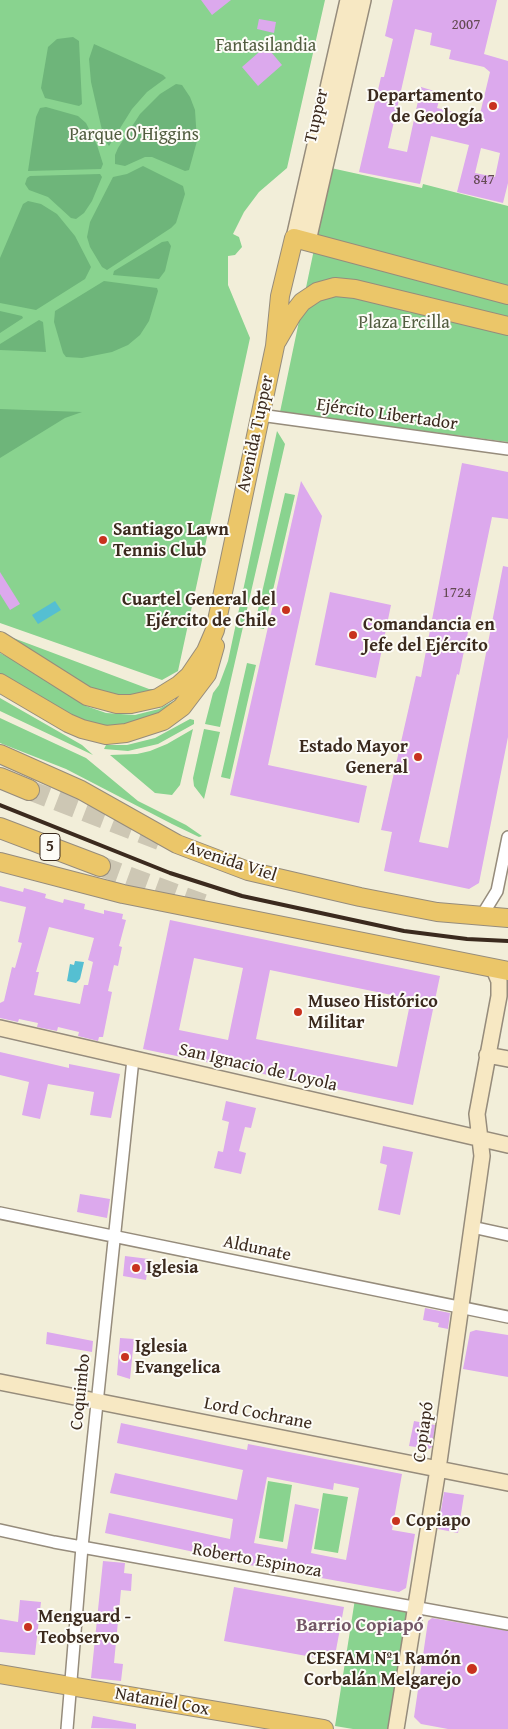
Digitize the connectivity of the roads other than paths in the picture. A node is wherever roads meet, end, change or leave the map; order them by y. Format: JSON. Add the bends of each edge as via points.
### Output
{"nodes":[{"id":1,"x":348,"y":0,"type":"edge"},
{"id":2,"x":362,"y":0,"type":"edge"},
{"id":3,"x":301,"y":239,"type":"junction"},
{"id":4,"x":508,"y":295,"type":"edge"},
{"id":5,"x":508,"y":326,"type":"edge"},
{"id":6,"x":275,"y":346,"type":"junction"},
{"id":7,"x":260,"y":415,"type":"junction"},
{"id":8,"x":508,"y":449,"type":"edge"},
{"id":9,"x":216,"y":630,"type":"junction"},
{"id":10,"x":0,"y":641,"type":"edge"},
{"id":11,"x":0,"y":683,"type":"edge"},
{"id":12,"x":0,"y":754,"type":"edge"},
{"id":13,"x":0,"y":778,"type":"edge"},
{"id":14,"x":29,"y":790,"type":"tunnel mouth"},
{"id":15,"x":0,"y":828,"type":"edge"},
{"id":16,"x":508,"y":837,"type":"edge"},
{"id":17,"x":0,"y":862,"type":"edge"},
{"id":18,"x":100,"y":866,"type":"tunnel mouth"},
{"id":19,"x":481,"y":917,"type":"junction"},
{"id":20,"x":508,"y":918,"type":"edge"},
{"id":21,"x":501,"y":970,"type":"edge"},
{"id":22,"x":0,"y":1028,"type":"edge"},
{"id":23,"x":488,"y":1055,"type":"junction"},
{"id":24,"x":133,"y":1059,"type":"junction"},
{"id":25,"x":508,"y":1059,"type":"edge"},
{"id":26,"x":482,"y":1138,"type":"junction"},
{"id":27,"x":508,"y":1145,"type":"edge"},
{"id":28,"x":0,"y":1213,"type":"edge"},
{"id":29,"x":472,"y":1227,"type":"junction"},
{"id":30,"x":508,"y":1235,"type":"edge"},
{"id":31,"x":114,"y":1238,"type":"junction"},
{"id":32,"x":460,"y":1308,"type":"junction"},
{"id":33,"x":508,"y":1317,"type":"edge"},
{"id":34,"x":0,"y":1382,"type":"edge"},
{"id":35,"x":98,"y":1402,"type":"junction"},
{"id":36,"x":438,"y":1469,"type":"junction"},
{"id":37,"x":508,"y":1483,"type":"edge"},
{"id":38,"x":0,"y":1530,"type":"edge"},
{"id":39,"x":82,"y":1548,"type":"junction"},
{"id":40,"x":416,"y":1606,"type":"junction"},
{"id":41,"x":508,"y":1624,"type":"edge"},
{"id":42,"x":0,"y":1674,"type":"edge"},
{"id":43,"x":71,"y":1686,"type":"junction"},
{"id":44,"x":66,"y":1729,"type":"edge"},
{"id":45,"x":324,"y":1729,"type":"edge"},
{"id":46,"x":396,"y":1729,"type":"edge"}],
"edges":[{"from":1,"to":3,"type":"street","name":"Tupper"},
{"from":2,"to":3,"type":"street","name":"Tupper"},
{"from":3,"to":4,"type":"main road"},
{"from":3,"to":6,"type":"main road","name":"Avenida Tupper","via":[[280,296]]},
{"from":5,"to":6,"type":"main road","via":[[336,287],[317,292],[302,302]]},
{"from":6,"to":7,"type":"main road","name":"Avenida Tupper"},
{"from":7,"to":8,"type":"street","name":"Ejército Libertador"},
{"from":7,"to":9,"type":"main road","name":"Avenida Tupper"},
{"from":9,"to":10,"type":"main road","name":"Avenida Tupper","via":[[198,664],[179,685],[158,698],[131,704],[117,704],[87,696]]},
{"from":9,"to":11,"type":"main road","name":"Avenida Tupper","via":[[213,658],[198,688],[169,717],[139,731],[106,734],[82,729]]},
{"from":12,"to":19,"type":"main road","name":"Avenida Viel","via":[[81,790],[169,840],[222,862],[274,878],[360,897]]},
{"from":13,"to":14,"type":"highway"},
{"from":15,"to":18,"type":"highway","number":"5"},
{"from":16,"to":19,"type":"street","via":[[497,891]]},
{"from":17,"to":21,"type":"main road","via":[[123,894]]},
{"from":19,"to":20,"type":"main road","name":"Avenida Viel"},
{"from":21,"to":23,"type":"street","name":"Copiapó"},
{"from":22,"to":24,"type":"street","name":"San Ignacio de Loyola"},
{"from":23,"to":25,"type":"street"},
{"from":23,"to":26,"type":"street","name":"Copiapó","via":[[477,1114]]},
{"from":24,"to":26,"type":"street","name":"San Ignacio de Loyola"},
{"from":24,"to":31,"type":"street","name":"Coquimbo"},
{"from":26,"to":27,"type":"street","name":"San Ignacio de Loyola"},
{"from":26,"to":29,"type":"street","name":"Copiapó"},
{"from":28,"to":31,"type":"street","name":"Aldunate"},
{"from":29,"to":30,"type":"street"},
{"from":29,"to":32,"type":"street","name":"Copiapó"},
{"from":31,"to":32,"type":"street","name":"Aldunate"},
{"from":31,"to":35,"type":"street","name":"Coquimbo"},
{"from":32,"to":33,"type":"street","name":"Aldunate"},
{"from":32,"to":36,"type":"street","name":"Copiapó"},
{"from":34,"to":35,"type":"street","name":"Lord Cochrane"},
{"from":35,"to":36,"type":"street","name":"Lord Cochrane"},
{"from":35,"to":39,"type":"street","name":"Coquimbo"},
{"from":36,"to":37,"type":"street","name":"Lord Cochrane"},
{"from":36,"to":40,"type":"street","name":"Copiapó"},
{"from":38,"to":39,"type":"street","name":"Roberto Espinoza"},
{"from":39,"to":40,"type":"street","name":"Roberto Espinoza"},
{"from":39,"to":43,"type":"street","name":"Coquimbo"},
{"from":40,"to":41,"type":"street","name":"Roberto Espinoza"},
{"from":40,"to":46,"type":"street","name":"Copiapó"},
{"from":42,"to":43,"type":"main road","name":"Nataniel Cox"},
{"from":43,"to":44,"type":"street","name":"Coquimbo"},
{"from":43,"to":45,"type":"main road","name":"Nataniel Cox"}]}
